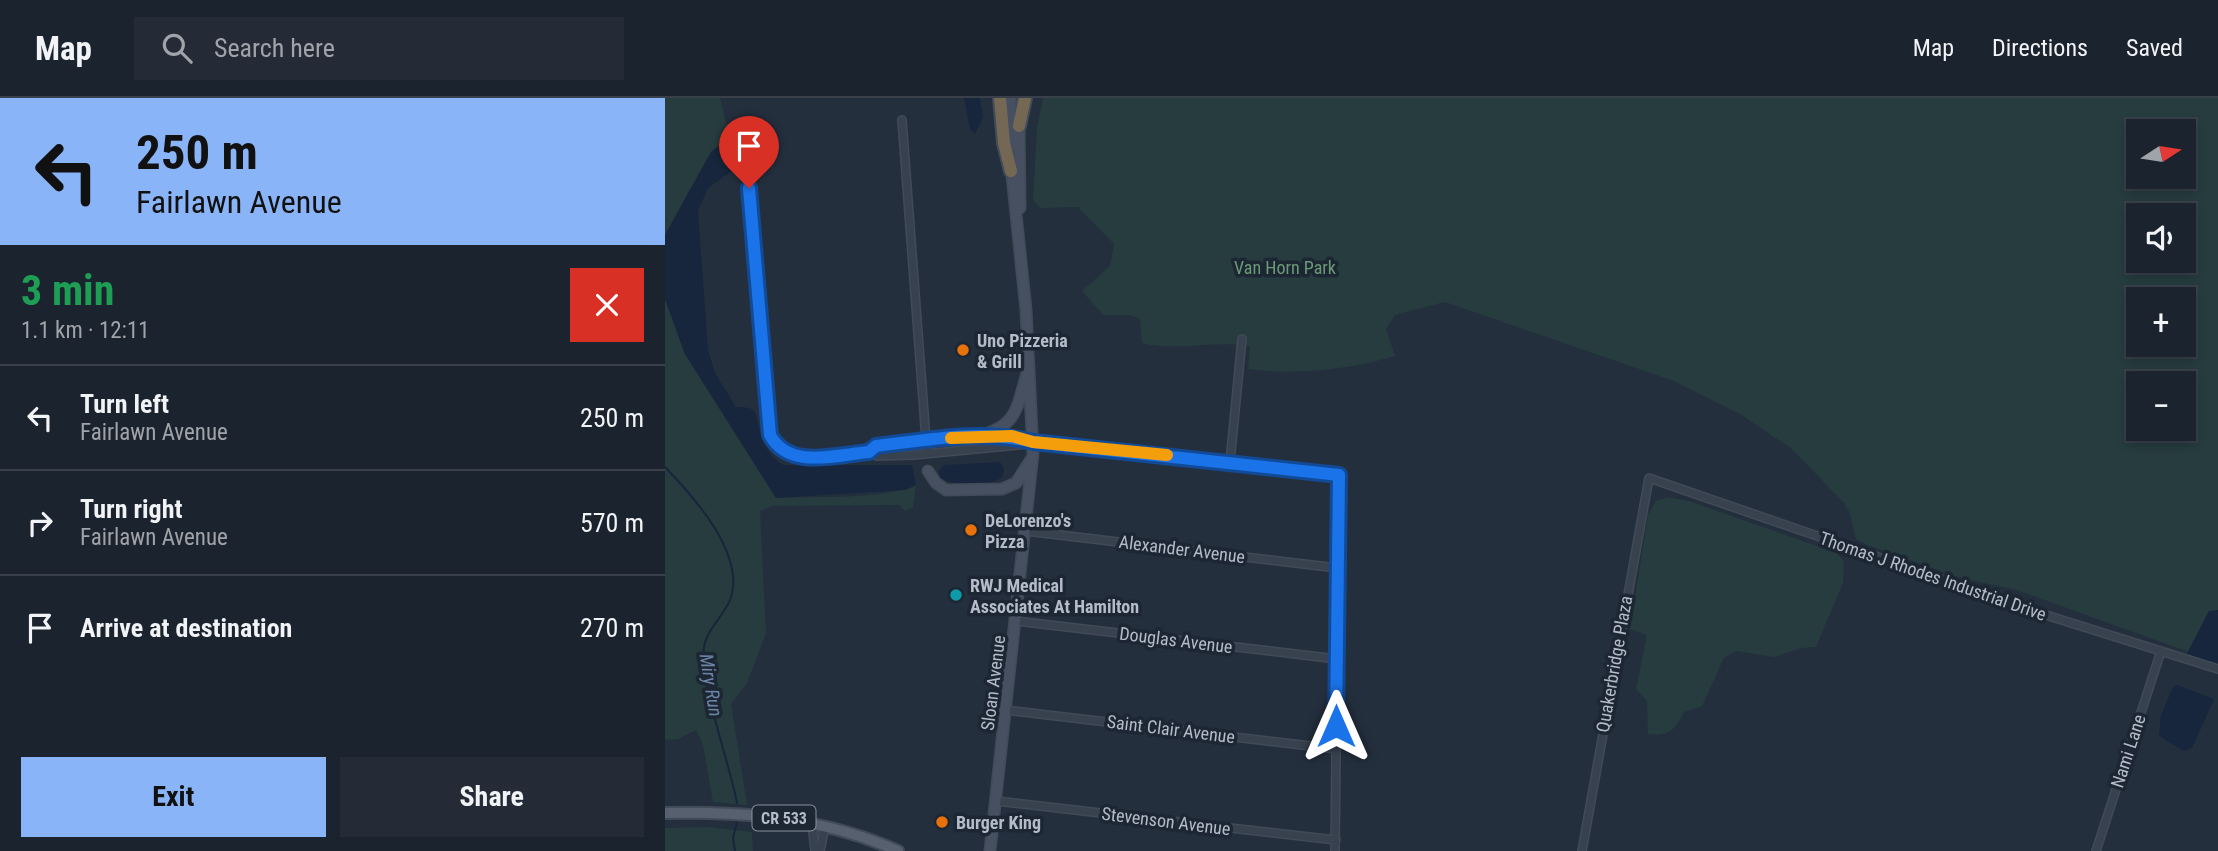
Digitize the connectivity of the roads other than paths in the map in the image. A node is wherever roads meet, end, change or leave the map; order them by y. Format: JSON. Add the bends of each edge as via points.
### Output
{"nodes":[{"id":1,"x":1000,"y":98,"type":"edge"},
{"id":2,"x":1010,"y":98,"type":"edge"},
{"id":3,"x":1022,"y":98,"type":"edge"},
{"id":4,"x":902,"y":120,"type":"dead end"},
{"id":5,"x":1019,"y":126,"type":"joint"},
{"id":6,"x":746,"y":132,"type":"dead end"},
{"id":7,"x":1011,"y":171,"type":"junction"},
{"id":8,"x":1020,"y":226,"type":"junction"},
{"id":9,"x":1243,"y":339,"type":"dead end"},
{"id":10,"x":1030,"y":365,"type":"junction"},
{"id":11,"x":975,"y":437,"type":"junction"},
{"id":12,"x":926,"y":440,"type":"junction"},
{"id":13,"x":1033,"y":442,"type":"junction"},
{"id":14,"x":869,"y":452,"type":"junction"},
{"id":15,"x":927,"y":453,"type":"junction"},
{"id":16,"x":1033,"y":457,"type":"junction"},
{"id":17,"x":1230,"y":462,"type":"junction"},
{"id":18,"x":928,"y":471,"type":"dead end"},
{"id":19,"x":1649,"y":478,"type":"joint"},
{"id":20,"x":1026,"y":531,"type":"junction"},
{"id":21,"x":1337,"y":568,"type":"junction"},
{"id":22,"x":1016,"y":621,"type":"junction"},
{"id":23,"x":2161,"y":651,"type":"junction"},
{"id":24,"x":1337,"y":659,"type":"junction"},
{"id":25,"x":2218,"y":669,"type":"edge"},
{"id":26,"x":1005,"y":710,"type":"junction"},
{"id":27,"x":1336,"y":749,"type":"junction"},
{"id":28,"x":996,"y":801,"type":"junction"},
{"id":29,"x":665,"y":813,"type":"edge"},
{"id":30,"x":812,"y":824,"type":"junction"},
{"id":31,"x":825,"y":827,"type":"junction"},
{"id":32,"x":1336,"y":840,"type":"junction"},
{"id":33,"x":818,"y":851,"type":"edge"},
{"id":34,"x":898,"y":851,"type":"edge"},
{"id":35,"x":990,"y":851,"type":"edge"},
{"id":36,"x":1335,"y":851,"type":"edge"},
{"id":37,"x":1582,"y":851,"type":"edge"},
{"id":38,"x":2095,"y":851,"type":"edge"}],
"edges":[{"from":1,"to":7,"type":"highway"},
{"from":2,"to":7,"type":"main road","name":"Sloan Avenue"},
{"from":3,"to":5,"type":"highway"},
{"from":4,"to":12,"type":"street"},
{"from":5,"to":8,"type":"main road","name":"Sloan Avenue"},
{"from":6,"to":14,"type":"street","via":[[770,435],[781,452],[795,457]]},
{"from":7,"to":8,"type":"main road","name":"Sloan Avenue"},
{"from":8,"to":10,"type":"main road","name":"Sloan Avenue"},
{"from":9,"to":17,"type":"street"},
{"from":10,"to":11,"type":"main road","via":[[1011,421]]},
{"from":10,"to":13,"type":"main road","name":"Sloan Avenue"},
{"from":11,"to":12,"type":"street"},
{"from":11,"to":13,"type":"street","via":[[1012,436]]},
{"from":12,"to":14,"type":"street","via":[[876,446]]},
{"from":12,"to":15,"type":"street"},
{"from":13,"to":15,"type":"street"},
{"from":13,"to":16,"type":"main road","name":"Sloan Avenue"},
{"from":13,"to":17,"type":"street"},
{"from":14,"to":15,"type":"street","via":[[877,456]]},
{"from":16,"to":18,"type":"main road","via":[[1016,484],[1002,489],[946,490]]},
{"from":16,"to":20,"type":"main road","name":"Sloan Avenue"},
{"from":17,"to":21,"type":"street","via":[[1339,475]]},
{"from":19,"to":23,"type":"street","name":"Thomas J Rhodes Industrial Drive"},
{"from":19,"to":37,"type":"street","name":"Quakerbridge Plaza"},
{"from":20,"to":21,"type":"street","name":"Alexander Avenue"},
{"from":20,"to":22,"type":"main road","name":"Sloan Avenue"},
{"from":21,"to":24,"type":"street"},
{"from":22,"to":24,"type":"street","name":"Douglas Avenue"},
{"from":22,"to":26,"type":"main road","name":"Sloan Avenue"},
{"from":23,"to":25,"type":"street","name":"Thomas J Rhodes Industrial Drive"},
{"from":23,"to":38,"type":"street","name":"Nami Lane"},
{"from":24,"to":27,"type":"street"},
{"from":26,"to":27,"type":"street","name":"Saint Clair Avenue"},
{"from":26,"to":28,"type":"main road","name":"Sloan Avenue"},
{"from":27,"to":32,"type":"street"},
{"from":28,"to":32,"type":"street","name":"Stevenson Avenue"},
{"from":28,"to":35,"type":"main road","name":"Sloan Avenue"},
{"from":29,"to":30,"type":"main road","number":"CR 533","via":[[731,813]]},
{"from":30,"to":31,"type":"main road","number":"CR 533"},
{"from":30,"to":33,"type":"street"},
{"from":31,"to":33,"type":"street"},
{"from":31,"to":34,"type":"main road","number":"CR 533"},
{"from":32,"to":36,"type":"street"}]}
